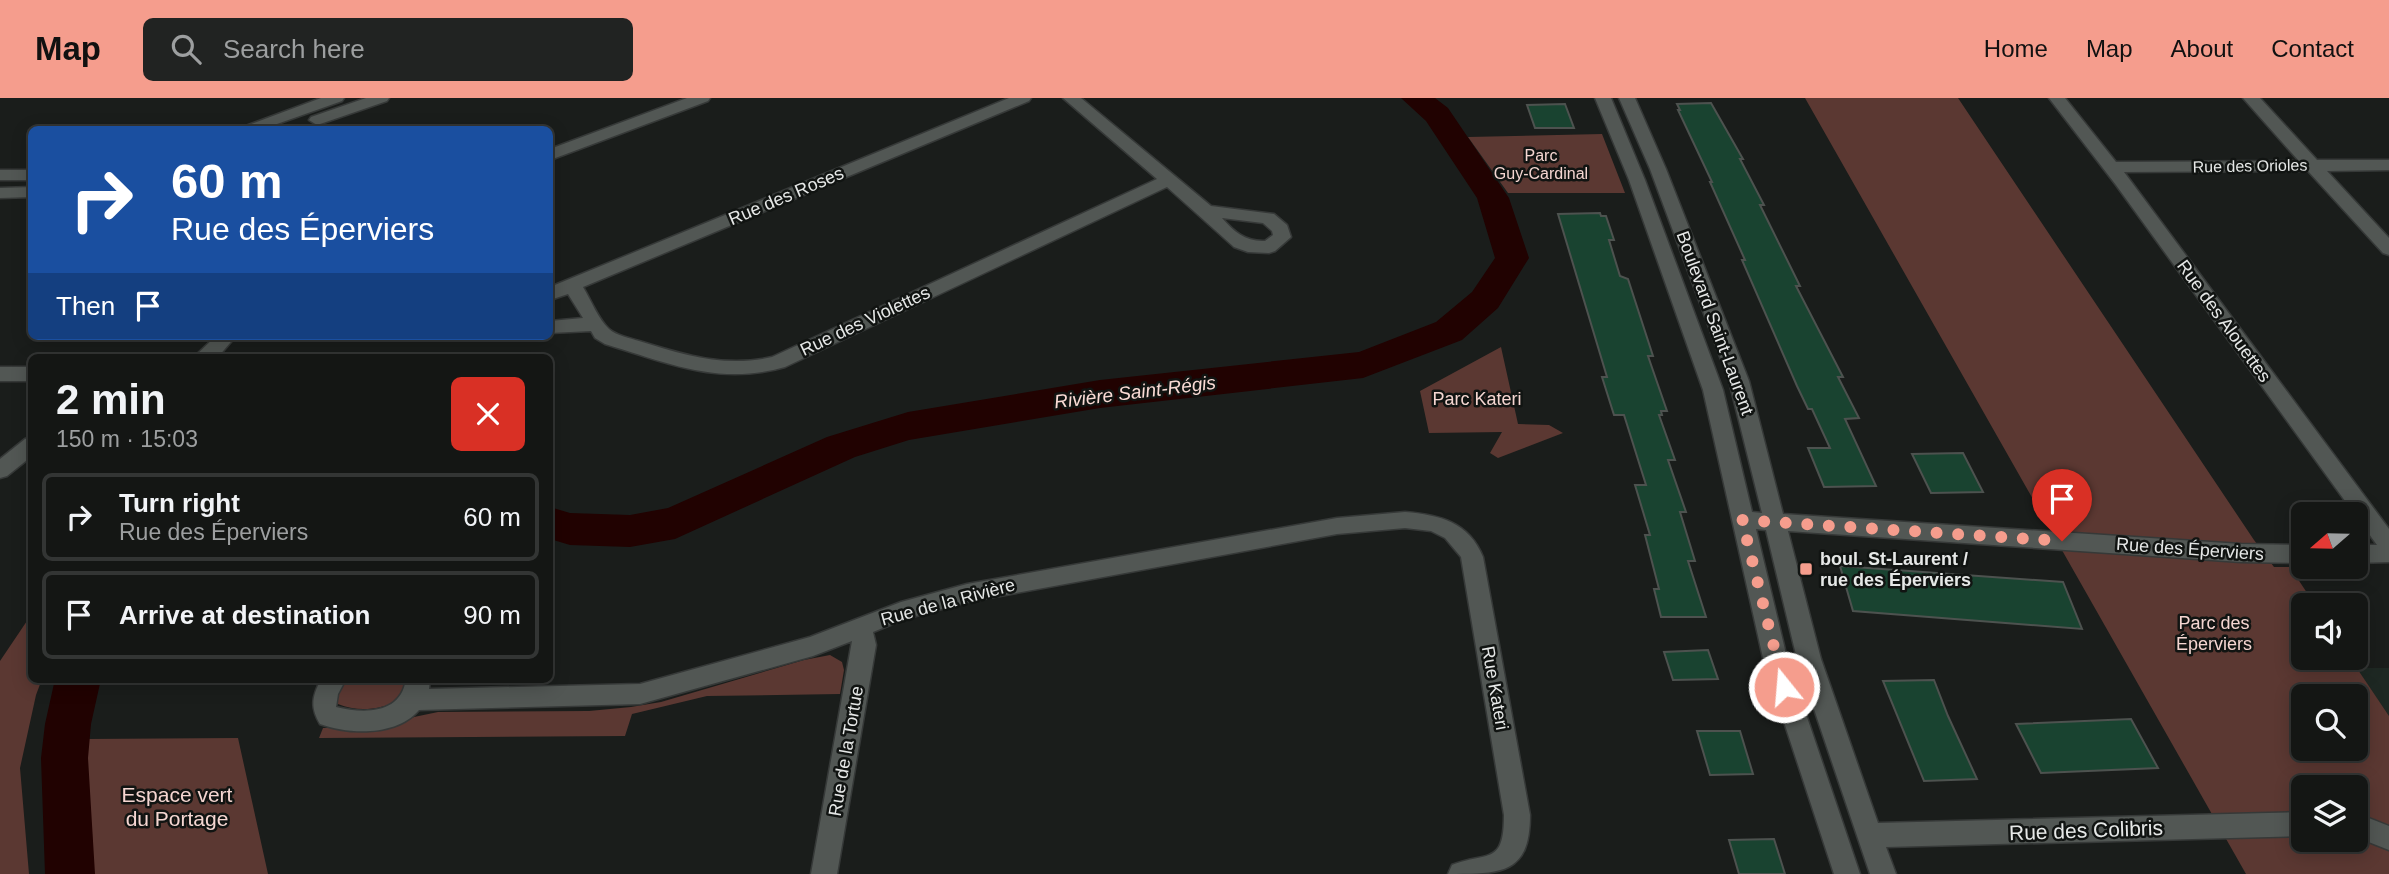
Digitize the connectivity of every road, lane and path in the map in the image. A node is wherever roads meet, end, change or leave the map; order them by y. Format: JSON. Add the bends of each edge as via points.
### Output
{"nodes":[{"id":1,"x":336,"y":98,"type":"edge"},
{"id":2,"x":381,"y":98,"type":"edge"},
{"id":3,"x":702,"y":98,"type":"edge"},
{"id":4,"x":1023,"y":98,"type":"edge"},
{"id":5,"x":1071,"y":98,"type":"edge"},
{"id":6,"x":1603,"y":98,"type":"edge"},
{"id":7,"x":1627,"y":98,"type":"edge"},
{"id":8,"x":2057,"y":98,"type":"edge"},
{"id":9,"x":2251,"y":98,"type":"edge"},
{"id":10,"x":303,"y":110,"type":"edge"},
{"id":11,"x":255,"y":126,"type":"edge"},
{"id":12,"x":292,"y":126,"type":"edge"},
{"id":13,"x":553,"y":154,"type":"edge"},
{"id":14,"x":2314,"y":165,"type":"junction"},
{"id":15,"x":2389,"y":165,"type":"edge"},
{"id":16,"x":2111,"y":167,"type":"junction"},
{"id":17,"x":0,"y":175,"type":"edge"},
{"id":18,"x":28,"y":175,"type":"edge"},
{"id":19,"x":1168,"y":180,"type":"junction"},
{"id":20,"x":0,"y":192,"type":"edge"},
{"id":21,"x":28,"y":192,"type":"edge"},
{"id":22,"x":1206,"y":211,"type":"dead end"},
{"id":23,"x":2389,"y":249,"type":"edge"},
{"id":24,"x":572,"y":285,"type":"junction"},
{"id":25,"x":553,"y":293,"type":"edge"},
{"id":26,"x":596,"y":324,"type":"junction"},
{"id":27,"x":553,"y":327,"type":"edge"},
{"id":28,"x":223,"y":340,"type":"edge"},
{"id":29,"x":208,"y":354,"type":"edge"},
{"id":30,"x":0,"y":373,"type":"edge"},
{"id":31,"x":28,"y":374,"type":"edge"},
{"id":32,"x":28,"y":447,"type":"edge"},
{"id":33,"x":0,"y":470,"type":"edge"},
{"id":34,"x":1742,"y":520,"type":"junction"},
{"id":35,"x":1776,"y":522,"type":"junction"},
{"id":36,"x":1446,"y":528,"type":"joint"},
{"id":37,"x":2389,"y":545,"type":"edge"},
{"id":38,"x":2389,"y":553,"type":"edge"},
{"id":39,"x":2291,"y":554,"type":"edge"},
{"id":40,"x":2368,"y":554,"type":"edge"},
{"id":41,"x":861,"y":627,"type":"junction"},
{"id":42,"x":332,"y":683,"type":"edge"},
{"id":43,"x":416,"y":690,"type":"edge"},
{"id":44,"x":2291,"y":824,"type":"edge"},
{"id":45,"x":2368,"y":830,"type":"edge"},
{"id":46,"x":1869,"y":835,"type":"junction"},
{"id":47,"x":2389,"y":838,"type":"edge"},
{"id":48,"x":824,"y":874,"type":"edge"},
{"id":49,"x":1461,"y":874,"type":"edge"},
{"id":50,"x":1847,"y":874,"type":"edge"},
{"id":51,"x":1883,"y":874,"type":"edge"}],
"edges":[{"from":1,"to":10,"type":"street"},
{"from":2,"to":10,"type":"street"},
{"from":3,"to":13,"type":"street"},
{"from":4,"to":24,"type":"street","name":"Rue des Roses"},
{"from":5,"to":19,"type":"street"},
{"from":6,"to":34,"type":"street","name":"Boulevard Saint-Laurent","via":[[1713,390]]},
{"from":7,"to":35,"type":"street","name":"Boulevard Saint-Laurent","via":[[1739,381]]},
{"from":8,"to":16,"type":"street","name":"Rue des Alouettes"},
{"from":9,"to":14,"type":"street"},
{"from":10,"to":11,"type":"street"},
{"from":10,"to":12,"type":"street"},
{"from":14,"to":15,"type":"street","name":"Rue des Orioles"},
{"from":14,"to":16,"type":"street","name":"Rue des Orioles"},
{"from":14,"to":23,"type":"street"},
{"from":16,"to":37,"type":"street","name":"Rue des Alouettes"},
{"from":17,"to":18,"type":"street"},
{"from":19,"to":22,"type":"street"},
{"from":19,"to":26,"type":"street","name":"Rue des Violettes","via":[[765,366],[740,371],[714,369],[612,339]]},
{"from":20,"to":21,"type":"street"},
{"from":24,"to":25,"type":"street","name":"Rue des Roses"},
{"from":24,"to":26,"type":"street","name":"Rue des Violettes"},
{"from":26,"to":27,"type":"street"},
{"from":28,"to":29,"type":"street"},
{"from":30,"to":31,"type":"street"},
{"from":32,"to":33,"type":"street"},
{"from":34,"to":35,"type":"street","name":"Rue des Éperviers"},
{"from":34,"to":50,"type":"street","name":"Boulevard Saint-Laurent","via":[[1775,658]]},
{"from":35,"to":39,"type":"street","name":"Rue des Éperviers"},
{"from":35,"to":46,"type":"street","name":"Boulevard Saint-Laurent","via":[[1809,659]]},
{"from":36,"to":41,"type":"street","name":"Rue de la Rivière","via":[[1405,520],[1297,532],[967,593]]},
{"from":36,"to":49,"type":"street","name":"Rue Kateri","via":[[1468,547],[1472,557],[1517,815],[1515,845],[1509,857],[1496,866]]},
{"from":38,"to":40,"type":"street"},
{"from":41,"to":43,"type":"street","name":"Rue de la Rivière","via":[[813,646],[640,694]]},
{"from":41,"to":48,"type":"street","name":"Rue de la Tortue","via":[[864,645]]},
{"from":42,"to":43,"type":"street","name":"Rue de la Rivière","via":[[323,710],[329,717],[355,720],[396,716]]},
{"from":44,"to":46,"type":"street","name":"Rue des Colibris"},
{"from":45,"to":47,"type":"street"},
{"from":46,"to":51,"type":"street","name":"Boulevard Saint-Laurent"}]}
